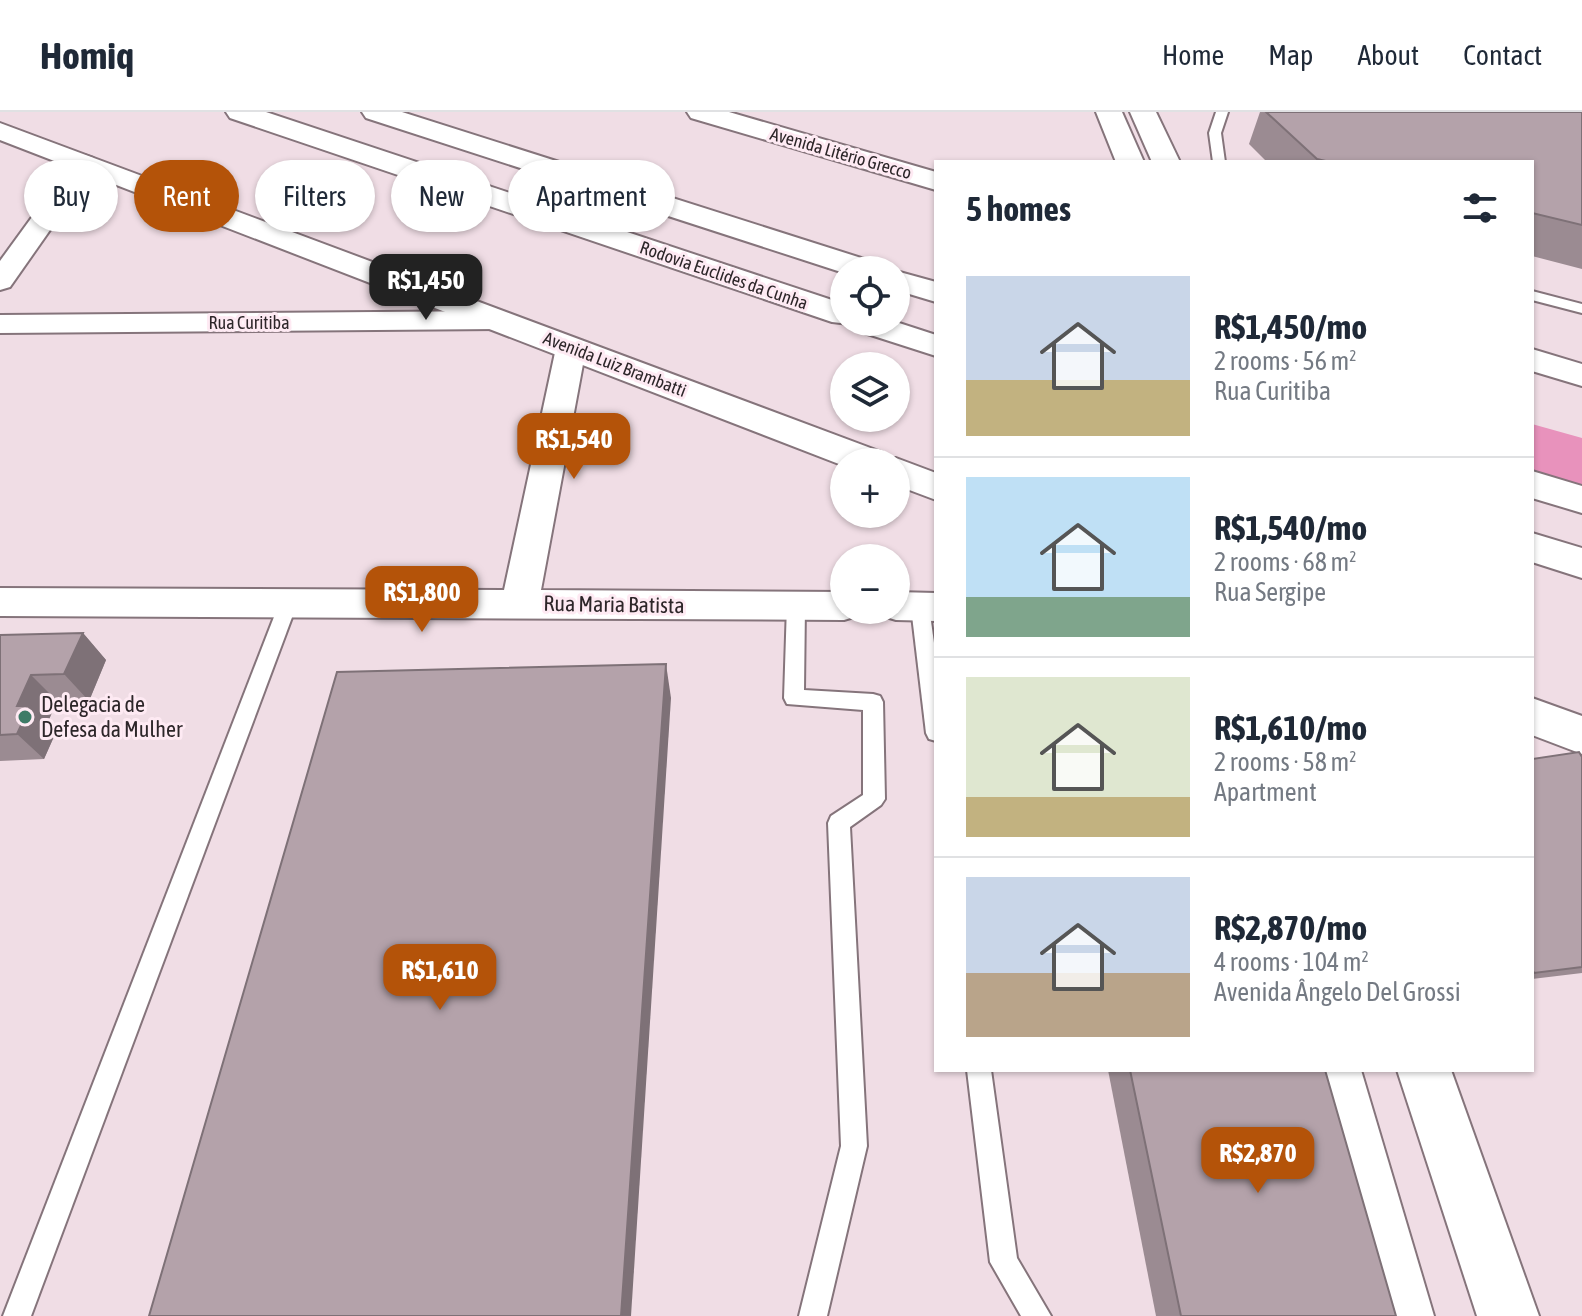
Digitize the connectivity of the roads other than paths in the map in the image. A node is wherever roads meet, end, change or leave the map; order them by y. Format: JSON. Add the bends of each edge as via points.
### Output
{"nodes":[{"id":1,"x":239,"y":112,"type":"edge"},
{"id":2,"x":375,"y":112,"type":"edge"},
{"id":3,"x":700,"y":112,"type":"edge"},
{"id":4,"x":1109,"y":112,"type":"edge"},
{"id":5,"x":1143,"y":112,"type":"edge"},
{"id":6,"x":1222,"y":112,"type":"edge"},
{"id":7,"x":0,"y":131,"type":"edge"},
{"id":8,"x":76,"y":160,"type":"edge"},
{"id":9,"x":1129,"y":160,"type":"edge"},
{"id":10,"x":1165,"y":160,"type":"edge"},
{"id":11,"x":1219,"y":160,"type":"edge"},
{"id":12,"x":118,"y":176,"type":"edge"},
{"id":13,"x":934,"y":180,"type":"edge"},
{"id":14,"x":35,"y":232,"type":"edge"},
{"id":15,"x":830,"y":258,"type":"edge"},
{"id":16,"x":0,"y":281,"type":"edge"},
{"id":17,"x":910,"y":284,"type":"edge"},
{"id":18,"x":934,"y":291,"type":"edge"},
{"id":19,"x":1534,"y":296,"type":"edge"},
{"id":20,"x":1582,"y":309,"type":"edge"},
{"id":21,"x":830,"y":310,"type":"edge"},
{"id":22,"x":498,"y":320,"type":"junction"},
{"id":23,"x":0,"y":324,"type":"edge"},
{"id":24,"x":906,"y":336,"type":"edge"},
{"id":25,"x":934,"y":345,"type":"edge"},
{"id":26,"x":571,"y":348,"type":"junction"},
{"id":27,"x":1534,"y":361,"type":"edge"},
{"id":28,"x":1582,"y":375,"type":"edge"},
{"id":29,"x":834,"y":448,"type":"edge"},
{"id":30,"x":910,"y":477,"type":"edge"},
{"id":31,"x":1534,"y":485,"type":"edge"},
{"id":32,"x":934,"y":486,"type":"edge"},
{"id":33,"x":1582,"y":500,"type":"edge"},
{"id":34,"x":1534,"y":548,"type":"edge"},
{"id":35,"x":1582,"y":563,"type":"edge"},
{"id":36,"x":0,"y":602,"type":"edge"},
{"id":37,"x":520,"y":603,"type":"junction"},
{"id":38,"x":288,"y":604,"type":"junction"},
{"id":39,"x":796,"y":605,"type":"junction"},
{"id":40,"x":830,"y":606,"type":"edge"},
{"id":41,"x":917,"y":607,"type":"edge"},
{"id":42,"x":1534,"y":717,"type":"edge"},
{"id":43,"x":934,"y":720,"type":"edge"},
{"id":44,"x":1582,"y":735,"type":"edge"},
{"id":45,"x":979,"y":1072,"type":"edge"},
{"id":46,"x":1335,"y":1072,"type":"edge"},
{"id":47,"x":1425,"y":1072,"type":"edge"},
{"id":48,"x":17,"y":1316,"type":"edge"},
{"id":49,"x":813,"y":1316,"type":"edge"},
{"id":50,"x":1037,"y":1316,"type":"edge"},
{"id":51,"x":1403,"y":1316,"type":"edge"},
{"id":52,"x":1508,"y":1316,"type":"edge"}],
"edges":[{"from":1,"to":21,"type":"main road","name":"Rodovia Euclides da Cunha"},
{"from":2,"to":15,"type":"main road"},
{"from":3,"to":13,"type":"main road","name":"Avenida Litério Grecco"},
{"from":4,"to":9,"type":"main road"},
{"from":5,"to":10,"type":"main road"},
{"from":6,"to":11,"type":"lane","via":[[1215,133]]},
{"from":7,"to":8,"type":"main road","name":"Avenida Luiz Brambatti"},
{"from":12,"to":22,"type":"main road","name":"Avenida Luiz Brambatti"},
{"from":14,"to":16,"type":"street"},
{"from":17,"to":18,"type":"main road"},
{"from":19,"to":20,"type":"lane"},
{"from":22,"to":23,"type":"street","name":"Rua Curitiba"},
{"from":22,"to":26,"type":"main road","name":"Avenida Luiz Brambatti"},
{"from":24,"to":25,"type":"main road"},
{"from":26,"to":29,"type":"main road","name":"Avenida Luiz Brambatti"},
{"from":26,"to":37,"type":"street"},
{"from":27,"to":28,"type":"main road"},
{"from":30,"to":32,"type":"main road"},
{"from":31,"to":33,"type":"main road"},
{"from":34,"to":35,"type":"main road"},
{"from":36,"to":38,"type":"street","name":"Rua Maria Batista"},
{"from":37,"to":38,"type":"street","name":"Rua Maria Batista"},
{"from":37,"to":39,"type":"street","name":"Rua Maria Batista"},
{"from":38,"to":48,"type":"lane"},
{"from":39,"to":40,"type":"street","name":"Rua Maria Batista"},
{"from":39,"to":49,"type":"lane","via":[[794,698],[873,702],[874,799],[839,823],[854,1146]]},
{"from":41,"to":43,"type":"lane"},
{"from":42,"to":44,"type":"main road"},
{"from":45,"to":50,"type":"lane","via":[[1004,1262]]},
{"from":46,"to":51,"type":"main road"},
{"from":47,"to":52,"type":"main road"}]}
